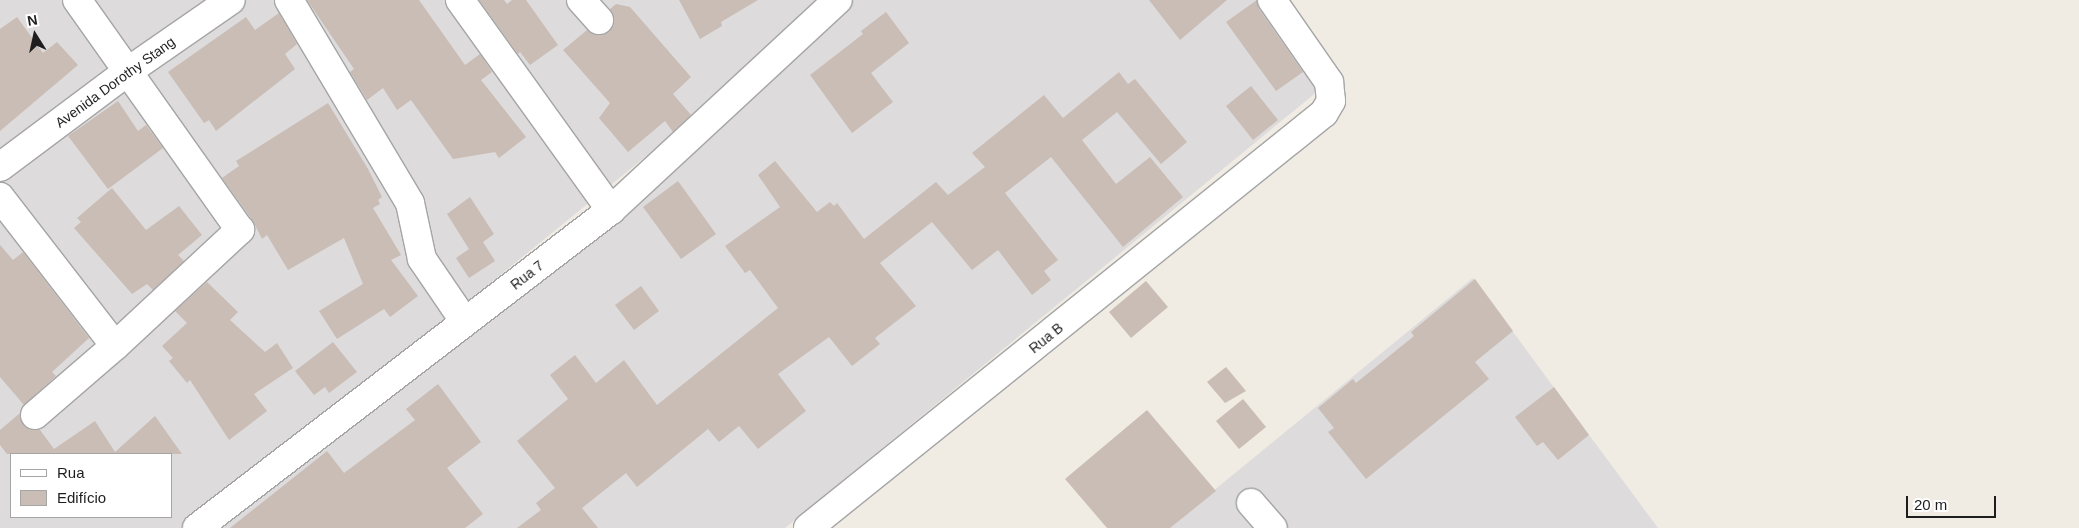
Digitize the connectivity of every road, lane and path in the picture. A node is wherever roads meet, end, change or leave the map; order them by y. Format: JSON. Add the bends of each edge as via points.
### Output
{"nodes":[{"id":1,"x":77,"y":0,"type":"edge"},
{"id":2,"x":231,"y":0,"type":"edge"},
{"id":3,"x":289,"y":0,"type":"edge"},
{"id":4,"x":460,"y":0,"type":"edge"},
{"id":5,"x":581,"y":0,"type":"edge"},
{"id":6,"x":838,"y":0,"type":"edge"},
{"id":7,"x":1272,"y":0,"type":"edge"},
{"id":8,"x":599,"y":20,"type":"dead end"},
{"id":9,"x":127,"y":72,"type":"junction"},
{"id":10,"x":0,"y":167,"type":"edge"},
{"id":11,"x":0,"y":196,"type":"edge"},
{"id":12,"x":611,"y":210,"type":"junction"},
{"id":13,"x":465,"y":322,"type":"junction"},
{"id":14,"x":115,"y":346,"type":"junction"},
{"id":15,"x":35,"y":415,"type":"dead end"},
{"id":16,"x":1251,"y":503,"type":"dead end"},
{"id":17,"x":197,"y":528,"type":"edge"},
{"id":18,"x":808,"y":528,"type":"edge"},
{"id":19,"x":1273,"y":528,"type":"edge"}],
"edges":[{"from":1,"to":9,"type":"street"},
{"from":2,"to":9,"type":"street","name":"Avenida Dorothy Stang"},
{"from":3,"to":13,"type":"street","via":[[410,202],[422,259]]},
{"from":4,"to":12,"type":"street"},
{"from":5,"to":8,"type":"street"},
{"from":6,"to":12,"type":"street","name":"Rua 7"},
{"from":7,"to":18,"type":"street","name":"Rua B","via":[[1329,82],[1331,101],[1324,113]]},
{"from":9,"to":10,"type":"street","name":"Avenida Dorothy Stang"},
{"from":9,"to":14,"type":"street","via":[[240,230]]},
{"from":11,"to":14,"type":"street"},
{"from":12,"to":13,"type":"street","name":"Rua 7"},
{"from":13,"to":17,"type":"street","name":"Rua 7"},
{"from":14,"to":15,"type":"street"},
{"from":16,"to":19,"type":"street"}]}
